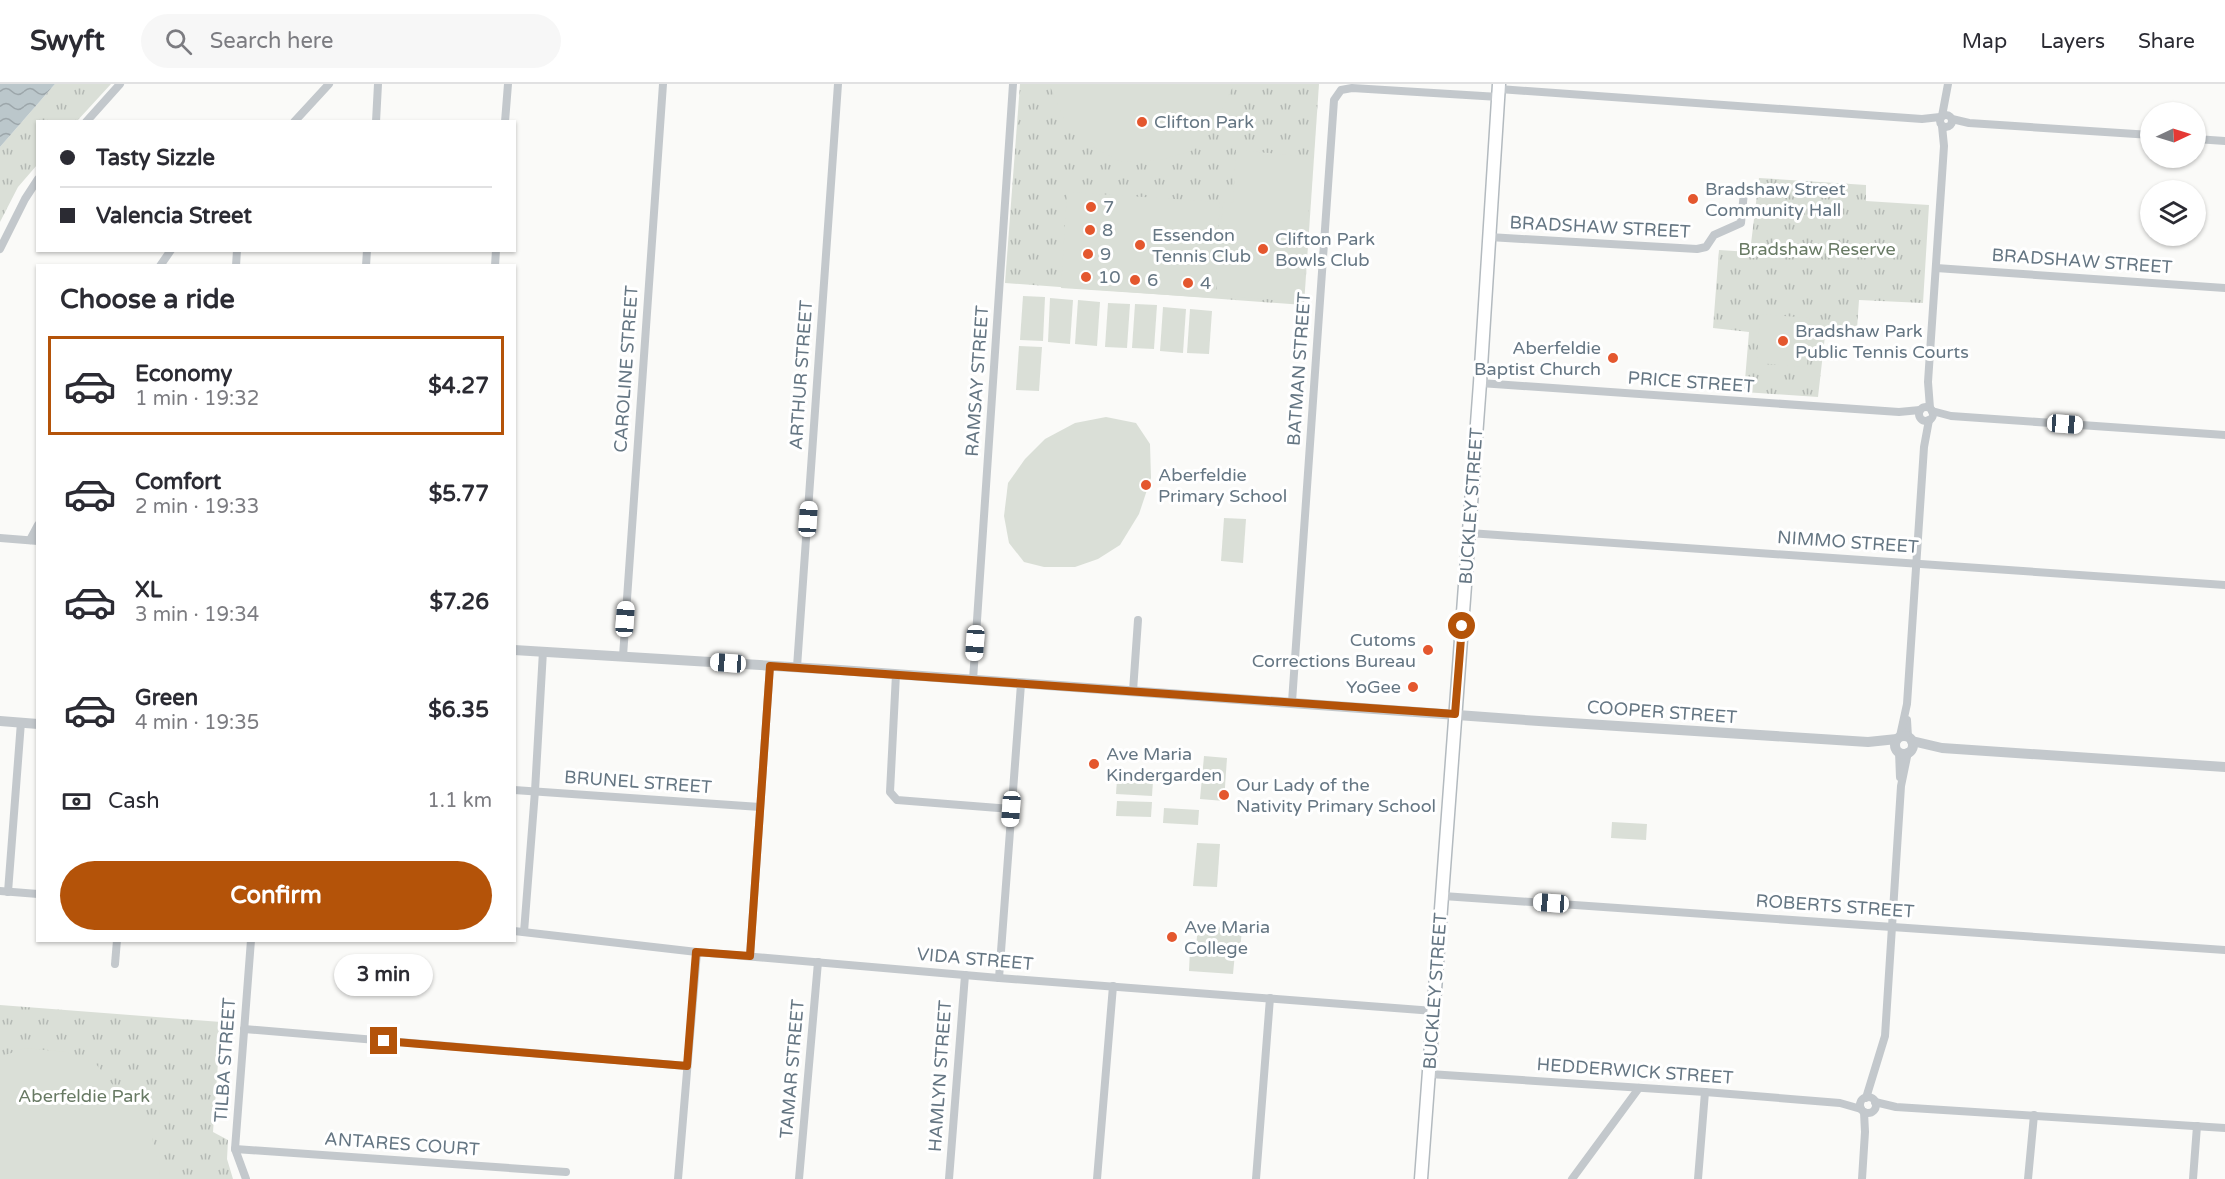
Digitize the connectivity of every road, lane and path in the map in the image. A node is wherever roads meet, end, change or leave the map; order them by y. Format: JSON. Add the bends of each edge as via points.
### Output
{"nodes":[{"id":1,"x":120,"y":84,"type":"edge"},
{"id":2,"x":329,"y":84,"type":"edge"},
{"id":3,"x":373,"y":84,"type":"edge"},
{"id":4,"x":378,"y":84,"type":"edge"},
{"id":5,"x":508,"y":84,"type":"edge"},
{"id":6,"x":663,"y":84,"type":"edge"},
{"id":7,"x":838,"y":84,"type":"edge"},
{"id":8,"x":1013,"y":84,"type":"edge"},
{"id":9,"x":1948,"y":88,"type":"edge"},
{"id":10,"x":1499,"y":90,"type":"edge"},
{"id":11,"x":377,"y":95,"type":"junction"},
{"id":12,"x":88,"y":120,"type":"edge"},
{"id":13,"x":296,"y":120,"type":"edge"},
{"id":14,"x":376,"y":120,"type":"edge"},
{"id":15,"x":505,"y":120,"type":"edge"},
{"id":16,"x":1946,"y":122,"type":"junction"},
{"id":17,"x":2140,"y":134,"type":"edge"},
{"id":18,"x":2206,"y":140,"type":"edge"},
{"id":19,"x":2225,"y":141,"type":"edge"},
{"id":20,"x":36,"y":182,"type":"edge"},
{"id":21,"x":1744,"y":192,"type":"dead end"},
{"id":22,"x":1489,"y":237,"type":"junction"},
{"id":23,"x":0,"y":249,"type":"edge"},
{"id":24,"x":1936,"y":268,"type":"junction"},
{"id":25,"x":2225,"y":288,"type":"edge"},
{"id":26,"x":1480,"y":383,"type":"junction"},
{"id":27,"x":1926,"y":414,"type":"junction"},
{"id":28,"x":2225,"y":435,"type":"edge"},
{"id":29,"x":1469,"y":533,"type":"junction"},
{"id":30,"x":0,"y":538,"type":"edge"},
{"id":31,"x":34,"y":541,"type":"edge"},
{"id":32,"x":1916,"y":564,"type":"junction"},
{"id":33,"x":2225,"y":585,"type":"edge"},
{"id":34,"x":1138,"y":620,"type":"dead end"},
{"id":35,"x":516,"y":650,"type":"edge"},
{"id":36,"x":543,"y":651,"type":"junction"},
{"id":37,"x":623,"y":656,"type":"junction"},
{"id":38,"x":770,"y":666,"type":"junction"},
{"id":39,"x":797,"y":667,"type":"junction"},
{"id":40,"x":896,"y":674,"type":"junction"},
{"id":41,"x":973,"y":680,"type":"junction"},
{"id":42,"x":1021,"y":684,"type":"junction"},
{"id":43,"x":1133,"y":691,"type":"junction"},
{"id":44,"x":1293,"y":702,"type":"junction"},
{"id":45,"x":1455,"y":714,"type":"junction"},
{"id":46,"x":0,"y":721,"type":"edge"},
{"id":47,"x":21,"y":722,"type":"junction"},
{"id":48,"x":36,"y":724,"type":"edge"},
{"id":49,"x":1904,"y":745,"type":"junction"},
{"id":50,"x":2225,"y":767,"type":"edge"},
{"id":51,"x":516,"y":790,"type":"edge"},
{"id":52,"x":535,"y":791,"type":"junction"},
{"id":53,"x":760,"y":807,"type":"junction"},
{"id":54,"x":1011,"y":809,"type":"junction"},
{"id":55,"x":4,"y":892,"type":"edge"},
{"id":56,"x":36,"y":894,"type":"edge"},
{"id":57,"x":1443,"y":896,"type":"junction"},
{"id":58,"x":1891,"y":926,"type":"junction"},
{"id":59,"x":519,"y":932,"type":"edge"},
{"id":60,"x":117,"y":942,"type":"edge"},
{"id":61,"x":251,"y":942,"type":"edge"},
{"id":62,"x":2225,"y":950,"type":"edge"},
{"id":63,"x":696,"y":952,"type":"junction"},
{"id":64,"x":750,"y":956,"type":"junction"},
{"id":65,"x":818,"y":962,"type":"junction"},
{"id":66,"x":115,"y":964,"type":"dead end"},
{"id":67,"x":965,"y":975,"type":"junction"},
{"id":68,"x":999,"y":978,"type":"junction"},
{"id":69,"x":1113,"y":986,"type":"junction"},
{"id":70,"x":1270,"y":998,"type":"junction"},
{"id":71,"x":1434,"y":1011,"type":"junction"},
{"id":72,"x":244,"y":1029,"type":"junction"},
{"id":73,"x":687,"y":1066,"type":"junction"},
{"id":74,"x":1429,"y":1074,"type":"junction"},
{"id":75,"x":1639,"y":1088,"type":"junction"},
{"id":76,"x":1705,"y":1092,"type":"junction"},
{"id":77,"x":1869,"y":1106,"type":"junction"},
{"id":78,"x":2034,"y":1115,"type":"junction"},
{"id":79,"x":2198,"y":1126,"type":"junction"},
{"id":80,"x":2225,"y":1128,"type":"edge"},
{"id":81,"x":235,"y":1149,"type":"junction"},
{"id":82,"x":566,"y":1172,"type":"dead end"},
{"id":83,"x":246,"y":1179,"type":"edge"},
{"id":84,"x":678,"y":1179,"type":"edge"},
{"id":85,"x":800,"y":1179,"type":"edge"},
{"id":86,"x":949,"y":1179,"type":"edge"},
{"id":87,"x":1096,"y":1179,"type":"edge"},
{"id":88,"x":1256,"y":1179,"type":"edge"},
{"id":89,"x":1421,"y":1179,"type":"edge"},
{"id":90,"x":1572,"y":1179,"type":"edge"},
{"id":91,"x":1698,"y":1179,"type":"edge"},
{"id":92,"x":1862,"y":1179,"type":"edge"},
{"id":93,"x":2028,"y":1179,"type":"edge"},
{"id":94,"x":2193,"y":1179,"type":"edge"}],
"edges":[{"from":1,"to":12,"type":"street"},
{"from":2,"to":13,"type":"street"},
{"from":3,"to":11,"type":"street"},
{"from":4,"to":11,"type":"street"},
{"from":5,"to":15,"type":"street"},
{"from":6,"to":37,"type":"street","name":"CAROLINE STREET"},
{"from":7,"to":39,"type":"street","name":"ARTHUR STREET"},
{"from":8,"to":41,"type":"street","name":"RAMSAY STREET"},
{"from":9,"to":16,"type":"street"},
{"from":10,"to":16,"type":"street"},
{"from":10,"to":22,"type":"main road","name":"BUCKLEY STREET"},
{"from":10,"to":44,"type":"street","name":"BATMAN STREET","via":[[1352,88],[1341,90],[1334,100]]},
{"from":11,"to":14,"type":"street"},
{"from":16,"to":17,"type":"street"},
{"from":16,"to":24,"type":"street"},
{"from":18,"to":19,"type":"street"},
{"from":20,"to":23,"type":"street"},
{"from":21,"to":22,"type":"street","name":"BRADSHAW STREET","via":[[1741,223],[1714,235],[1706,247],[1697,249]]},
{"from":22,"to":26,"type":"main road","name":"BUCKLEY STREET"},
{"from":24,"to":25,"type":"street","name":"BRADSHAW STREET"},
{"from":24,"to":27,"type":"street"},
{"from":26,"to":27,"type":"street","name":"PRICE STREET"},
{"from":26,"to":29,"type":"main road","name":"BUCKLEY STREET"},
{"from":27,"to":28,"type":"street","name":"PRICE STREET"},
{"from":27,"to":32,"type":"street"},
{"from":29,"to":32,"type":"street","name":"NIMMO STREET"},
{"from":29,"to":45,"type":"main road","name":"BUCKLEY STREET"},
{"from":30,"to":31,"type":"street"},
{"from":32,"to":33,"type":"street","name":"NIMMO STREET"},
{"from":32,"to":49,"type":"street"},
{"from":34,"to":43,"type":"street"},
{"from":35,"to":36,"type":"street","name":"COOPER STREET"},
{"from":36,"to":37,"type":"street","name":"COOPER STREET"},
{"from":36,"to":52,"type":"street"},
{"from":37,"to":38,"type":"street","name":"COOPER STREET"},
{"from":38,"to":39,"type":"street","name":"COOPER STREET"},
{"from":38,"to":53,"type":"street"},
{"from":39,"to":40,"type":"street","name":"COOPER STREET"},
{"from":40,"to":41,"type":"street","name":"COOPER STREET"},
{"from":40,"to":54,"type":"street","via":[[890,792],[897,800]]},
{"from":41,"to":42,"type":"street","name":"COOPER STREET"},
{"from":42,"to":43,"type":"street","name":"COOPER STREET"},
{"from":42,"to":54,"type":"street"},
{"from":43,"to":44,"type":"street","name":"COOPER STREET"},
{"from":44,"to":45,"type":"street","name":"COOPER STREET"},
{"from":45,"to":49,"type":"street","name":"COOPER STREET"},
{"from":45,"to":57,"type":"main road","name":"BUCKLEY STREET"},
{"from":46,"to":47,"type":"street"},
{"from":47,"to":48,"type":"street"},
{"from":47,"to":55,"type":"street"},
{"from":49,"to":50,"type":"street","name":"COOPER STREET"},
{"from":49,"to":58,"type":"street"},
{"from":51,"to":52,"type":"street","name":"BRUNEL STREET"},
{"from":52,"to":53,"type":"street","name":"BRUNEL STREET"},
{"from":52,"to":59,"type":"street"},
{"from":53,"to":64,"type":"street"},
{"from":54,"to":68,"type":"street"},
{"from":55,"to":56,"type":"street"},
{"from":57,"to":58,"type":"street","name":"ROBERTS STREET"},
{"from":57,"to":71,"type":"main road","name":"BUCKLEY STREET"},
{"from":58,"to":62,"type":"street","name":"ROBERTS STREET"},
{"from":58,"to":77,"type":"street","via":[[1885,1036]]},
{"from":59,"to":63,"type":"street","name":"VIDA STREET"},
{"from":60,"to":66,"type":"street"},
{"from":61,"to":72,"type":"street","name":"TILBA STREET"},
{"from":63,"to":64,"type":"street","name":"VIDA STREET"},
{"from":63,"to":73,"type":"street"},
{"from":64,"to":65,"type":"street","name":"VIDA STREET"},
{"from":65,"to":67,"type":"street","name":"VIDA STREET"},
{"from":65,"to":85,"type":"street","name":"TAMAR STREET"},
{"from":67,"to":68,"type":"street","name":"VIDA STREET"},
{"from":67,"to":86,"type":"street","name":"HAMLYN STREET"},
{"from":68,"to":69,"type":"street","name":"VIDA STREET"},
{"from":69,"to":70,"type":"street","name":"VIDA STREET"},
{"from":69,"to":87,"type":"street"},
{"from":70,"to":71,"type":"street","name":"VIDA STREET"},
{"from":70,"to":88,"type":"street"},
{"from":71,"to":74,"type":"main road","name":"BUCKLEY STREET"},
{"from":72,"to":73,"type":"street"},
{"from":72,"to":81,"type":"street","name":"TILBA STREET"},
{"from":73,"to":84,"type":"street"},
{"from":74,"to":75,"type":"street","name":"HEDDERWICK STREET"},
{"from":74,"to":89,"type":"main road","name":"BUCKLEY STREET"},
{"from":75,"to":76,"type":"street","name":"HEDDERWICK STREET"},
{"from":75,"to":90,"type":"street"},
{"from":76,"to":77,"type":"street","name":"HEDDERWICK STREET"},
{"from":76,"to":91,"type":"street"},
{"from":77,"to":78,"type":"street","name":"HEDDERWICK STREET"},
{"from":77,"to":92,"type":"street"},
{"from":78,"to":79,"type":"street","name":"HEDDERWICK STREET"},
{"from":78,"to":93,"type":"street"},
{"from":79,"to":80,"type":"street","name":"HEDDERWICK STREET"},
{"from":79,"to":94,"type":"street"},
{"from":81,"to":82,"type":"street","name":"ANTARES COURT"},
{"from":81,"to":83,"type":"street","name":"TILBA STREET"}]}
